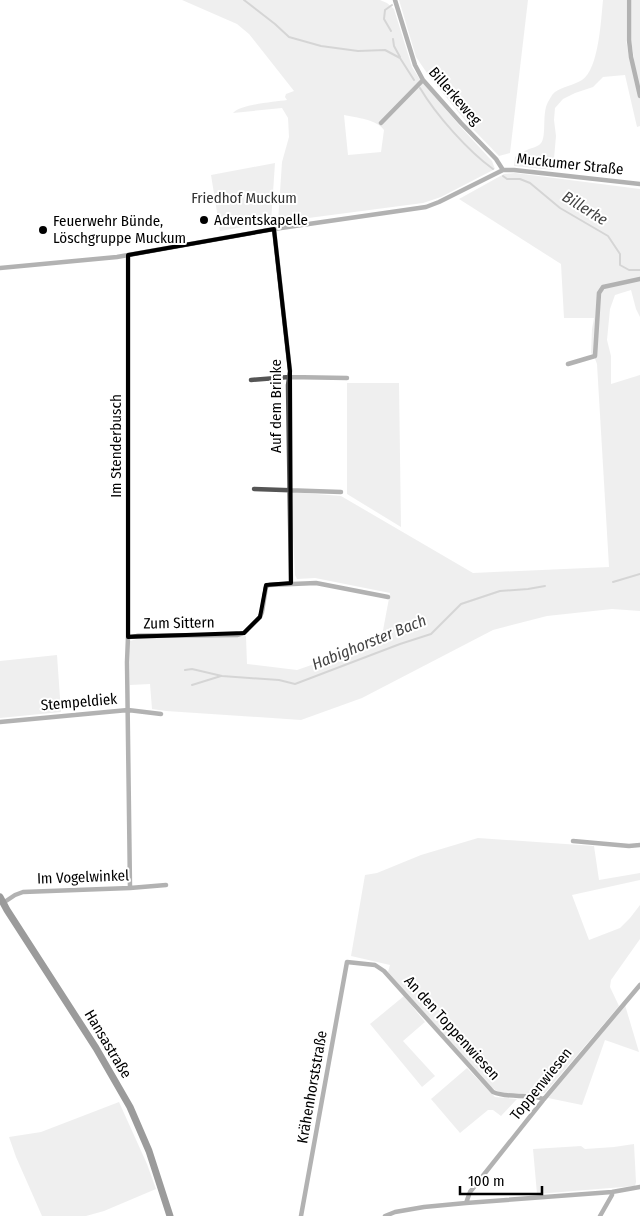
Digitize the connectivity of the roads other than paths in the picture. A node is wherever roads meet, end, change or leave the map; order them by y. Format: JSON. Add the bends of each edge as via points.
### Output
{"nodes":[{"id":1,"x":395,"y":0,"type":"edge"},
{"id":2,"x":629,"y":0,"type":"edge"},
{"id":3,"x":423,"y":80,"type":"junction"},
{"id":4,"x":640,"y":96,"type":"edge"},
{"id":5,"x":381,"y":123,"type":"dead end"},
{"id":6,"x":503,"y":170,"type":"junction"},
{"id":7,"x":640,"y":184,"type":"edge"},
{"id":8,"x":274,"y":229,"type":"junction"},
{"id":9,"x":128,"y":255,"type":"junction"},
{"id":10,"x":0,"y":268,"type":"edge"},
{"id":11,"x":640,"y":279,"type":"edge"},
{"id":12,"x":568,"y":364,"type":"dead end"},
{"id":13,"x":289,"y":377,"type":"junction"},
{"id":14,"x":346,"y":378,"type":"dead end"},
{"id":15,"x":251,"y":380,"type":"dead end"},
{"id":16,"x":254,"y":489,"type":"dead end"},
{"id":17,"x":290,"y":490,"type":"junction"},
{"id":18,"x":342,"y":492,"type":"dead end"},
{"id":19,"x":291,"y":583,"type":"junction"},
{"id":20,"x":388,"y":597,"type":"dead end"},
{"id":21,"x":128,"y":637,"type":"junction"},
{"id":22,"x":128,"y":710,"type":"junction"},
{"id":23,"x":161,"y":714,"type":"dead end"},
{"id":24,"x":0,"y":722,"type":"edge"},
{"id":25,"x":574,"y":841,"type":"dead end"},
{"id":26,"x":640,"y":845,"type":"edge"},
{"id":27,"x":166,"y":885,"type":"dead end"},
{"id":28,"x":130,"y":888,"type":"junction"},
{"id":29,"x":2,"y":900,"type":"edge"},
{"id":30,"x":347,"y":962,"type":"joint"},
{"id":31,"x":640,"y":985,"type":"edge"},
{"id":32,"x":544,"y":1099,"type":"junction"},
{"id":33,"x":640,"y":1188,"type":"edge"},
{"id":34,"x":612,"y":1192,"type":"junction"},
{"id":35,"x":466,"y":1202,"type":"junction"},
{"id":36,"x":170,"y":1216,"type":"edge"},
{"id":37,"x":301,"y":1216,"type":"edge"},
{"id":38,"x":385,"y":1216,"type":"edge"},
{"id":39,"x":600,"y":1216,"type":"edge"}],
"edges":[{"from":1,"to":3,"type":"street","name":"Billerkeweg","via":[[415,65]]},
{"from":2,"to":4,"type":"street","via":[[628,40]]},
{"from":3,"to":5,"type":"street"},
{"from":3,"to":6,"type":"street","name":"Billerkeweg"},
{"from":6,"to":7,"type":"street","name":"Muckumer Straße"},
{"from":6,"to":8,"type":"street","name":"Muckumer Straße","via":[[426,207]]},
{"from":8,"to":9,"type":"street","name":"Muckumer Straße"},
{"from":8,"to":13,"type":"street","name":"Auf dem Brinke"},
{"from":9,"to":10,"type":"street","name":"Muckumer Straße"},
{"from":9,"to":21,"type":"street","name":"Im Stenderbusch"},
{"from":11,"to":12,"type":"street","via":[[603,287],[599,292],[595,356]]},
{"from":13,"to":14,"type":"street"},
{"from":13,"to":15,"type":"street"},
{"from":13,"to":17,"type":"street","name":"Auf dem Brinke"},
{"from":16,"to":17,"type":"street"},
{"from":17,"to":18,"type":"street"},
{"from":17,"to":19,"type":"street","name":"Auf dem Brinke"},
{"from":19,"to":20,"type":"street","name":"Zum Sittern","via":[[316,583]]},
{"from":19,"to":21,"type":"street","name":"Zum Sittern","via":[[266,588],[260,618],[244,633]]},
{"from":21,"to":22,"type":"street","name":"Zum Sittern"},
{"from":22,"to":23,"type":"street","name":"Stempeldiek"},
{"from":22,"to":24,"type":"street","name":"Stempeldiek"},
{"from":22,"to":28,"type":"street","name":"Zum Sittern"},
{"from":25,"to":26,"type":"street"},
{"from":27,"to":28,"type":"street","name":"Im Vogelwinkel"},
{"from":28,"to":29,"type":"street","name":"Im Vogelwinkel","via":[[23,892]]},
{"from":29,"to":36,"type":"main road","name":"Hansastraße","via":[[130,1107],[149,1151]]},
{"from":30,"to":32,"type":"street","name":"An den Toppenwiesen","via":[[375,966],[384,971],[493,1092]]},
{"from":30,"to":37,"type":"street","name":"Krähenhorststraße"},
{"from":31,"to":32,"type":"street","name":"Toppenwiesen"},
{"from":32,"to":35,"type":"street","name":"Toppenwiesen","via":[[470,1192]]},
{"from":33,"to":34,"type":"street"},
{"from":34,"to":35,"type":"street"},
{"from":34,"to":39,"type":"street"},
{"from":35,"to":38,"type":"street","via":[[408,1209]]}]}
